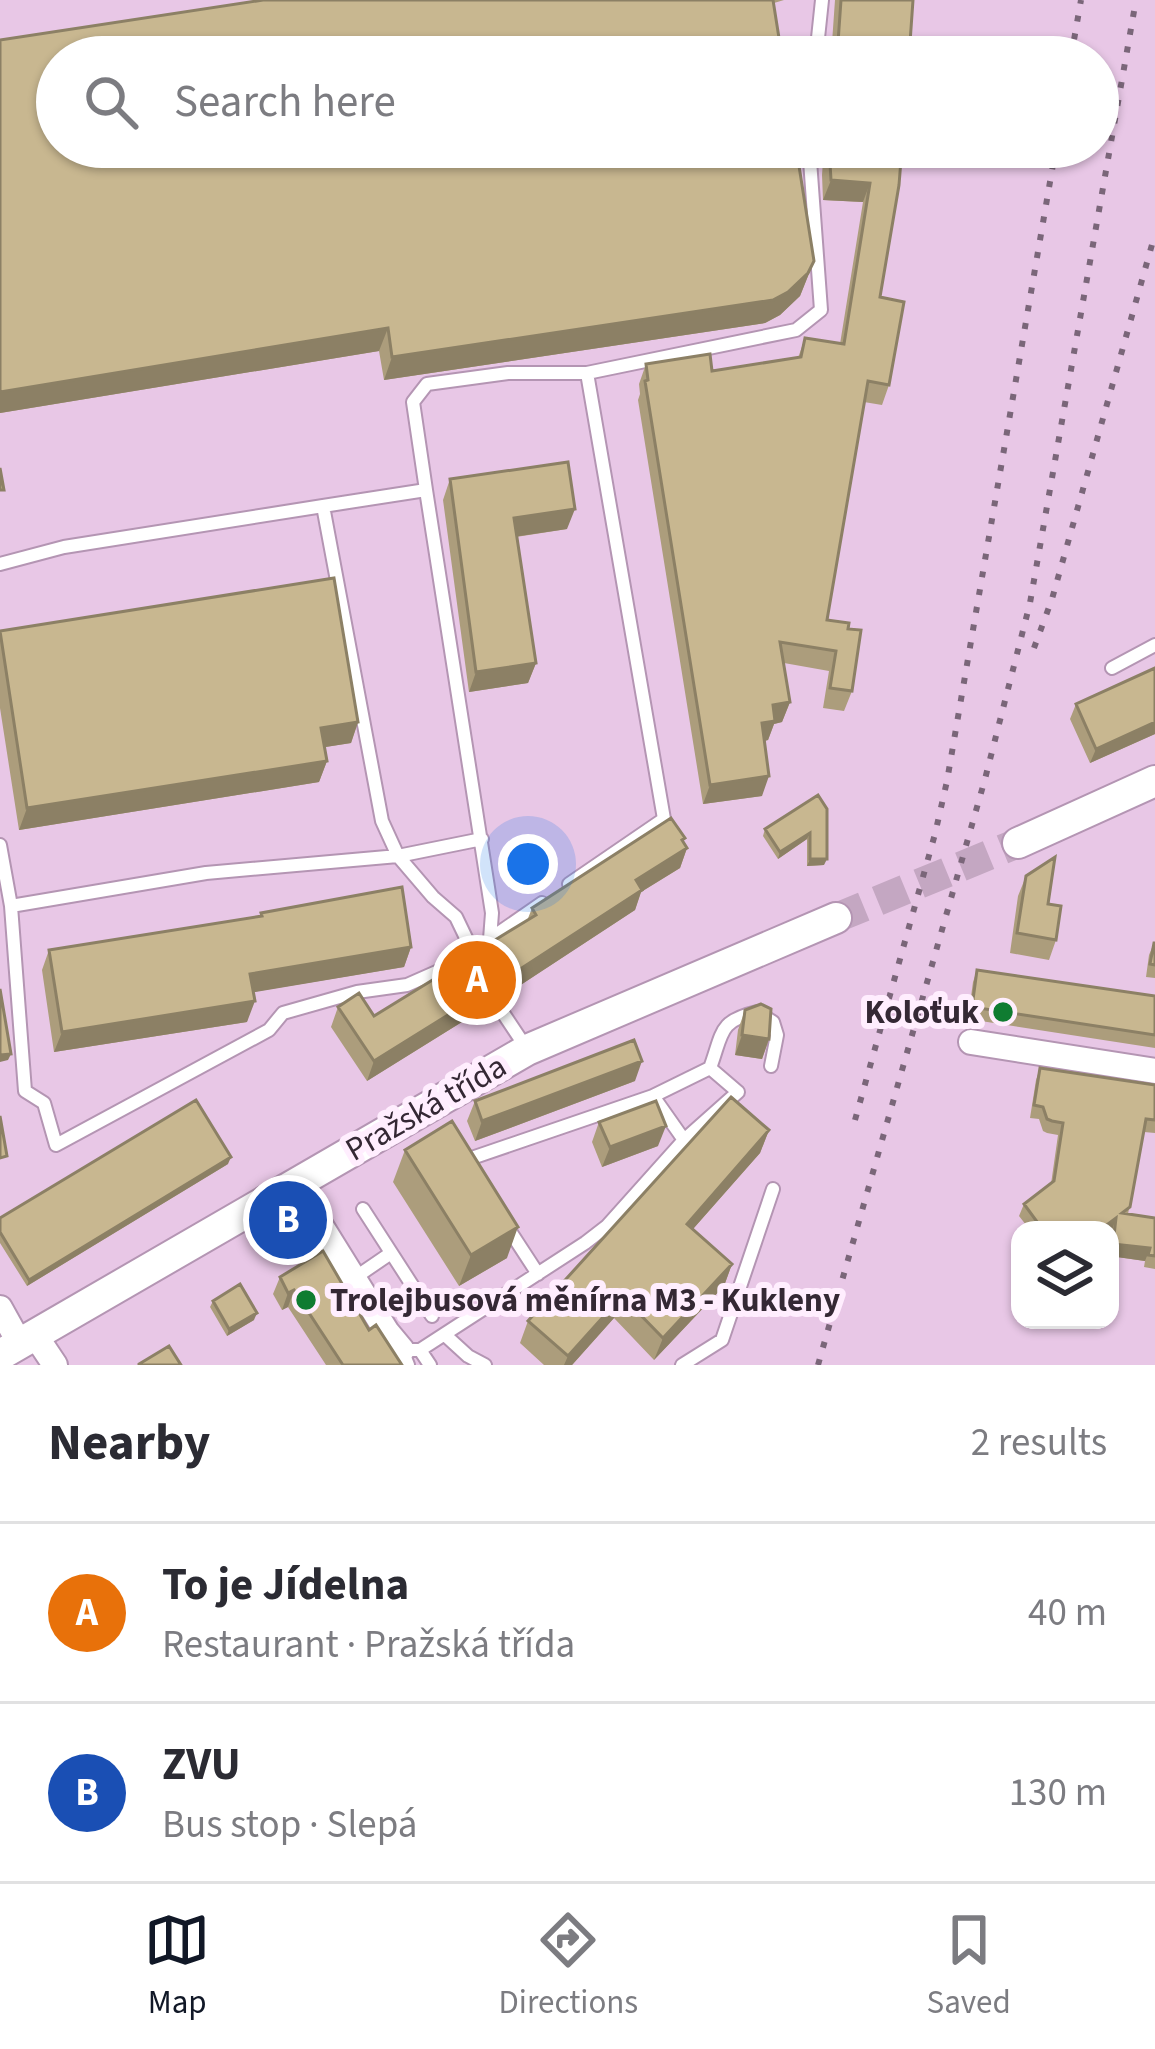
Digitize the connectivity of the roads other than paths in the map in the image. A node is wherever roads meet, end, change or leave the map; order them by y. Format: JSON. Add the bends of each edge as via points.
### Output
{"nodes":[{"id":1,"x":822,"y":0,"type":"edge"},
{"id":2,"x":818,"y":36,"type":"edge"},
{"id":3,"x":811,"y":168,"type":"edge"},
{"id":4,"x":587,"y":374,"type":"junction"},
{"id":5,"x":426,"y":490,"type":"junction"},
{"id":6,"x":323,"y":506,"type":"junction"},
{"id":7,"x":0,"y":563,"type":"edge"},
{"id":8,"x":1155,"y":645,"type":"edge"},
{"id":9,"x":1112,"y":668,"type":"dead end"},
{"id":10,"x":1154,"y":782,"type":"edge"},
{"id":11,"x":482,"y":839,"type":"junction"},
{"id":12,"x":1018,"y":843,"type":"tunnel mouth"},
{"id":13,"x":0,"y":845,"type":"edge"},
{"id":14,"x":398,"y":856,"type":"junction"},
{"id":15,"x":11,"y":906,"type":"junction"},
{"id":16,"x":836,"y":918,"type":"tunnel mouth"},
{"id":17,"x":490,"y":939,"type":"junction"},
{"id":18,"x":477,"y":960,"type":"junction"},
{"id":19,"x":495,"y":1001,"type":"edge"},
{"id":20,"x":971,"y":1042,"type":"dead end"},
{"id":21,"x":527,"y":1050,"type":"junction"},
{"id":22,"x":771,"y":1066,"type":"dead end"},
{"id":23,"x":710,"y":1067,"type":"junction"},
{"id":24,"x":1155,"y":1071,"type":"edge"},
{"id":25,"x":653,"y":1096,"type":"junction"},
{"id":26,"x":684,"y":1140,"type":"junction"},
{"id":27,"x":451,"y":1146,"type":"edge"},
{"id":28,"x":463,"y":1161,"type":"junction"},
{"id":29,"x":475,"y":1179,"type":"edge"},
{"id":30,"x":295,"y":1184,"type":"junction"},
{"id":31,"x":773,"y":1189,"type":"dead end"},
{"id":32,"x":363,"y":1209,"type":"dead end"},
{"id":33,"x":498,"y":1214,"type":"edge"},
{"id":34,"x":392,"y":1253,"type":"junction"},
{"id":35,"x":538,"y":1274,"type":"junction"},
{"id":36,"x":353,"y":1279,"type":"junction"},
{"id":37,"x":0,"y":1308,"type":"edge"},
{"id":38,"x":432,"y":1316,"type":"dead end"},
{"id":39,"x":445,"y":1335,"type":"junction"},
{"id":40,"x":722,"y":1340,"type":"junction"},
{"id":41,"x":18,"y":1344,"type":"edge"},
{"id":42,"x":410,"y":1355,"type":"edge"},
{"id":43,"x":55,"y":1365,"type":"edge"},
{"id":44,"x":430,"y":1365,"type":"edge"},
{"id":45,"x":484,"y":1365,"type":"edge"},
{"id":46,"x":682,"y":1365,"type":"edge"},
{"id":47,"x":710,"y":1365,"type":"edge"}],
"edges":[{"from":1,"to":2,"type":"lane"},
{"from":3,"to":4,"type":"lane","via":[[821,310],[796,330]]},
{"from":4,"to":5,"type":"lane","via":[[427,384],[412,402]]},
{"from":4,"to":17,"type":"lane","via":[[664,819]]},
{"from":5,"to":6,"type":"lane"},
{"from":5,"to":11,"type":"lane"},
{"from":6,"to":7,"type":"lane"},
{"from":6,"to":14,"type":"lane","via":[[382,820]]},
{"from":8,"to":9,"type":"lane"},
{"from":10,"to":12,"type":"street"},
{"from":11,"to":14,"type":"lane"},
{"from":11,"to":17,"type":"lane"},
{"from":13,"to":15,"type":"lane"},
{"from":14,"to":15,"type":"lane","via":[[206,873]]},
{"from":14,"to":18,"type":"lane","via":[[456,917]]},
{"from":15,"to":18,"type":"lane","via":[[25,1091],[44,1103],[56,1145],[269,1030],[283,1013]]},
{"from":16,"to":21,"type":"street","name":"Pražská třída"},
{"from":17,"to":18,"type":"lane"},
{"from":19,"to":21,"type":"lane"},
{"from":20,"to":24,"type":"street"},
{"from":21,"to":30,"type":"street","name":"Pražská třída","via":[[431,1113]]},
{"from":22,"to":23,"type":"lane","via":[[777,1035],[758,1012],[726,1024]]},
{"from":23,"to":25,"type":"lane"},
{"from":23,"to":26,"type":"lane","via":[[738,1092]]},
{"from":25,"to":26,"type":"lane"},
{"from":25,"to":28,"type":"lane"},
{"from":26,"to":35,"type":"lane","via":[[607,1226]]},
{"from":27,"to":28,"type":"lane"},
{"from":28,"to":29,"type":"lane"},
{"from":30,"to":36,"type":"street"},
{"from":30,"to":41,"type":"street","name":"Pražská třída"},
{"from":31,"to":40,"type":"lane"},
{"from":32,"to":34,"type":"lane"},
{"from":33,"to":35,"type":"lane"},
{"from":34,"to":36,"type":"lane"},
{"from":34,"to":38,"type":"lane"},
{"from":35,"to":39,"type":"lane"},
{"from":36,"to":42,"type":"street"},
{"from":37,"to":41,"type":"street"},
{"from":39,"to":42,"type":"lane"},
{"from":39,"to":45,"type":"lane"},
{"from":40,"to":46,"type":"lane"},
{"from":40,"to":47,"type":"lane"},
{"from":41,"to":43,"type":"street"},
{"from":42,"to":44,"type":"lane"}]}
